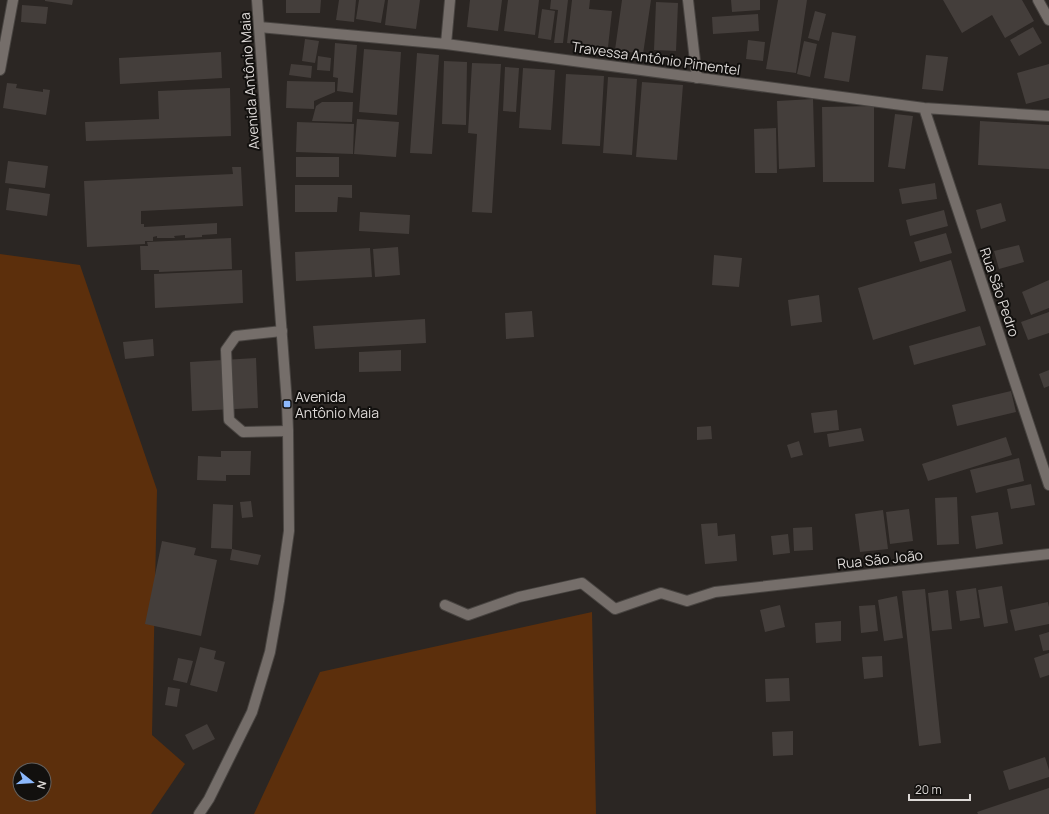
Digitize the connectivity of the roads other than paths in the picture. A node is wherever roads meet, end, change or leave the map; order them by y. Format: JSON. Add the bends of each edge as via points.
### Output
{"nodes":[{"id":1,"x":13,"y":0,"type":"edge"},
{"id":2,"x":257,"y":0,"type":"edge"},
{"id":3,"x":450,"y":0,"type":"edge"},
{"id":4,"x":688,"y":0,"type":"edge"},
{"id":5,"x":1038,"y":0,"type":"edge"},
{"id":6,"x":1049,"y":20,"type":"edge"},
{"id":7,"x":259,"y":27,"type":"junction"},
{"id":8,"x":446,"y":44,"type":"junction"},
{"id":9,"x":0,"y":70,"type":"edge"},
{"id":10,"x":697,"y":78,"type":"junction"},
{"id":11,"x":924,"y":108,"type":"junction"},
{"id":12,"x":1049,"y":116,"type":"edge"},
{"id":13,"x":282,"y":331,"type":"junction"},
{"id":14,"x":288,"y":431,"type":"junction"},
{"id":15,"x":1049,"y":484,"type":"edge"},
{"id":16,"x":1049,"y":554,"type":"edge"},
{"id":17,"x":445,"y":605,"type":"dead end"},
{"id":18,"x":199,"y":814,"type":"edge"}],
"edges":[{"from":1,"to":9,"type":"street"},
{"from":2,"to":7,"type":"street","name":"Avenida Antônio Maia"},
{"from":3,"to":8,"type":"street"},
{"from":4,"to":10,"type":"street"},
{"from":5,"to":6,"type":"street"},
{"from":7,"to":8,"type":"street","name":"Travessa Antônio Pimentel"},
{"from":7,"to":13,"type":"street","name":"Avenida Antônio Maia"},
{"from":8,"to":10,"type":"street","name":"Travessa Antônio Pimentel"},
{"from":10,"to":11,"type":"street","name":"Travessa Antônio Pimentel"},
{"from":11,"to":12,"type":"street","name":"Travessa Antônio Pimentel"},
{"from":11,"to":15,"type":"street","name":"Rua São Pedro"},
{"from":13,"to":14,"type":"street","name":"Avenida Antônio Maia"},
{"from":13,"to":14,"type":"street","via":[[236,336],[226,350],[229,420],[244,432]]},
{"from":14,"to":18,"type":"street","name":"Avenida Antônio Maia","via":[[289,531],[270,652],[252,712]]},
{"from":16,"to":17,"type":"street","name":"Rua São João","via":[[715,592],[687,601],[661,594],[615,609],[582,583],[519,597],[468,616]]}]}
